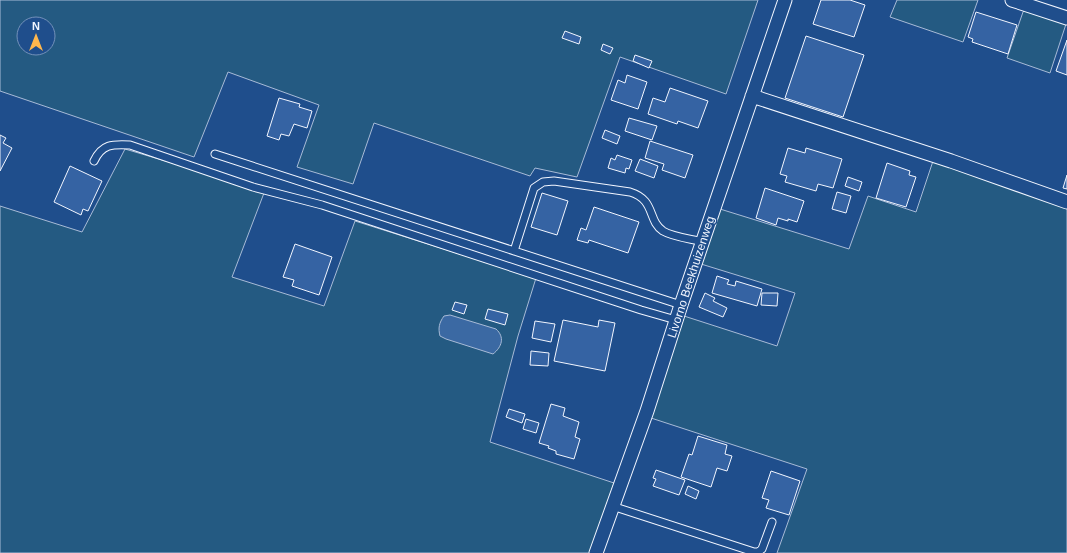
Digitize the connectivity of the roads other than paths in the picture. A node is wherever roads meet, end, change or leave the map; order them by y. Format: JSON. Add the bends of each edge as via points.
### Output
{"nodes":[{"id":1,"x":785,"y":0,"type":"edge"},
{"id":2,"x":1012,"y":0,"type":"edge"},
{"id":3,"x":1067,"y":18,"type":"edge"},
{"id":4,"x":752,"y":96,"type":"junction"},
{"id":5,"x":215,"y":154,"type":"dead end"},
{"id":6,"x":94,"y":162,"type":"dead end"},
{"id":7,"x":1067,"y":202,"type":"edge"},
{"id":8,"x":703,"y":242,"type":"junction"},
{"id":9,"x":514,"y":251,"type":"junction"},
{"id":10,"x":681,"y":305,"type":"junction"},
{"id":11,"x":676,"y":320,"type":"junction"},
{"id":12,"x":612,"y":506,"type":"junction"},
{"id":13,"x":772,"y":522,"type":"dead end"},
{"id":14,"x":596,"y":553,"type":"edge"}],
"edges":[{"from":1,"to":4,"type":"street","name":"Livorno Beekhuizenweg"},
{"from":2,"to":3,"type":"street"},
{"from":4,"to":7,"type":"street"},
{"from":4,"to":8,"type":"street","name":"Livorno Beekhuizenweg"},
{"from":5,"to":9,"type":"lane"},
{"from":6,"to":11,"type":"lane","via":[[98,153],[105,147],[117,144],[130,145]]},
{"from":8,"to":9,"type":"lane","via":[[662,230],[645,200],[638,194],[554,181],[543,182],[534,188]]},
{"from":8,"to":10,"type":"street","name":"Livorno Beekhuizenweg"},
{"from":9,"to":10,"type":"lane"},
{"from":10,"to":11,"type":"street","name":"Livorno Beekhuizenweg"},
{"from":11,"to":12,"type":"street","name":"Livorno Beekhuizenweg","via":[[647,411]]},
{"from":12,"to":13,"type":"lane","via":[[754,552],[762,549]]},
{"from":12,"to":14,"type":"street","name":"Livorno Beekhuizenweg"}]}
